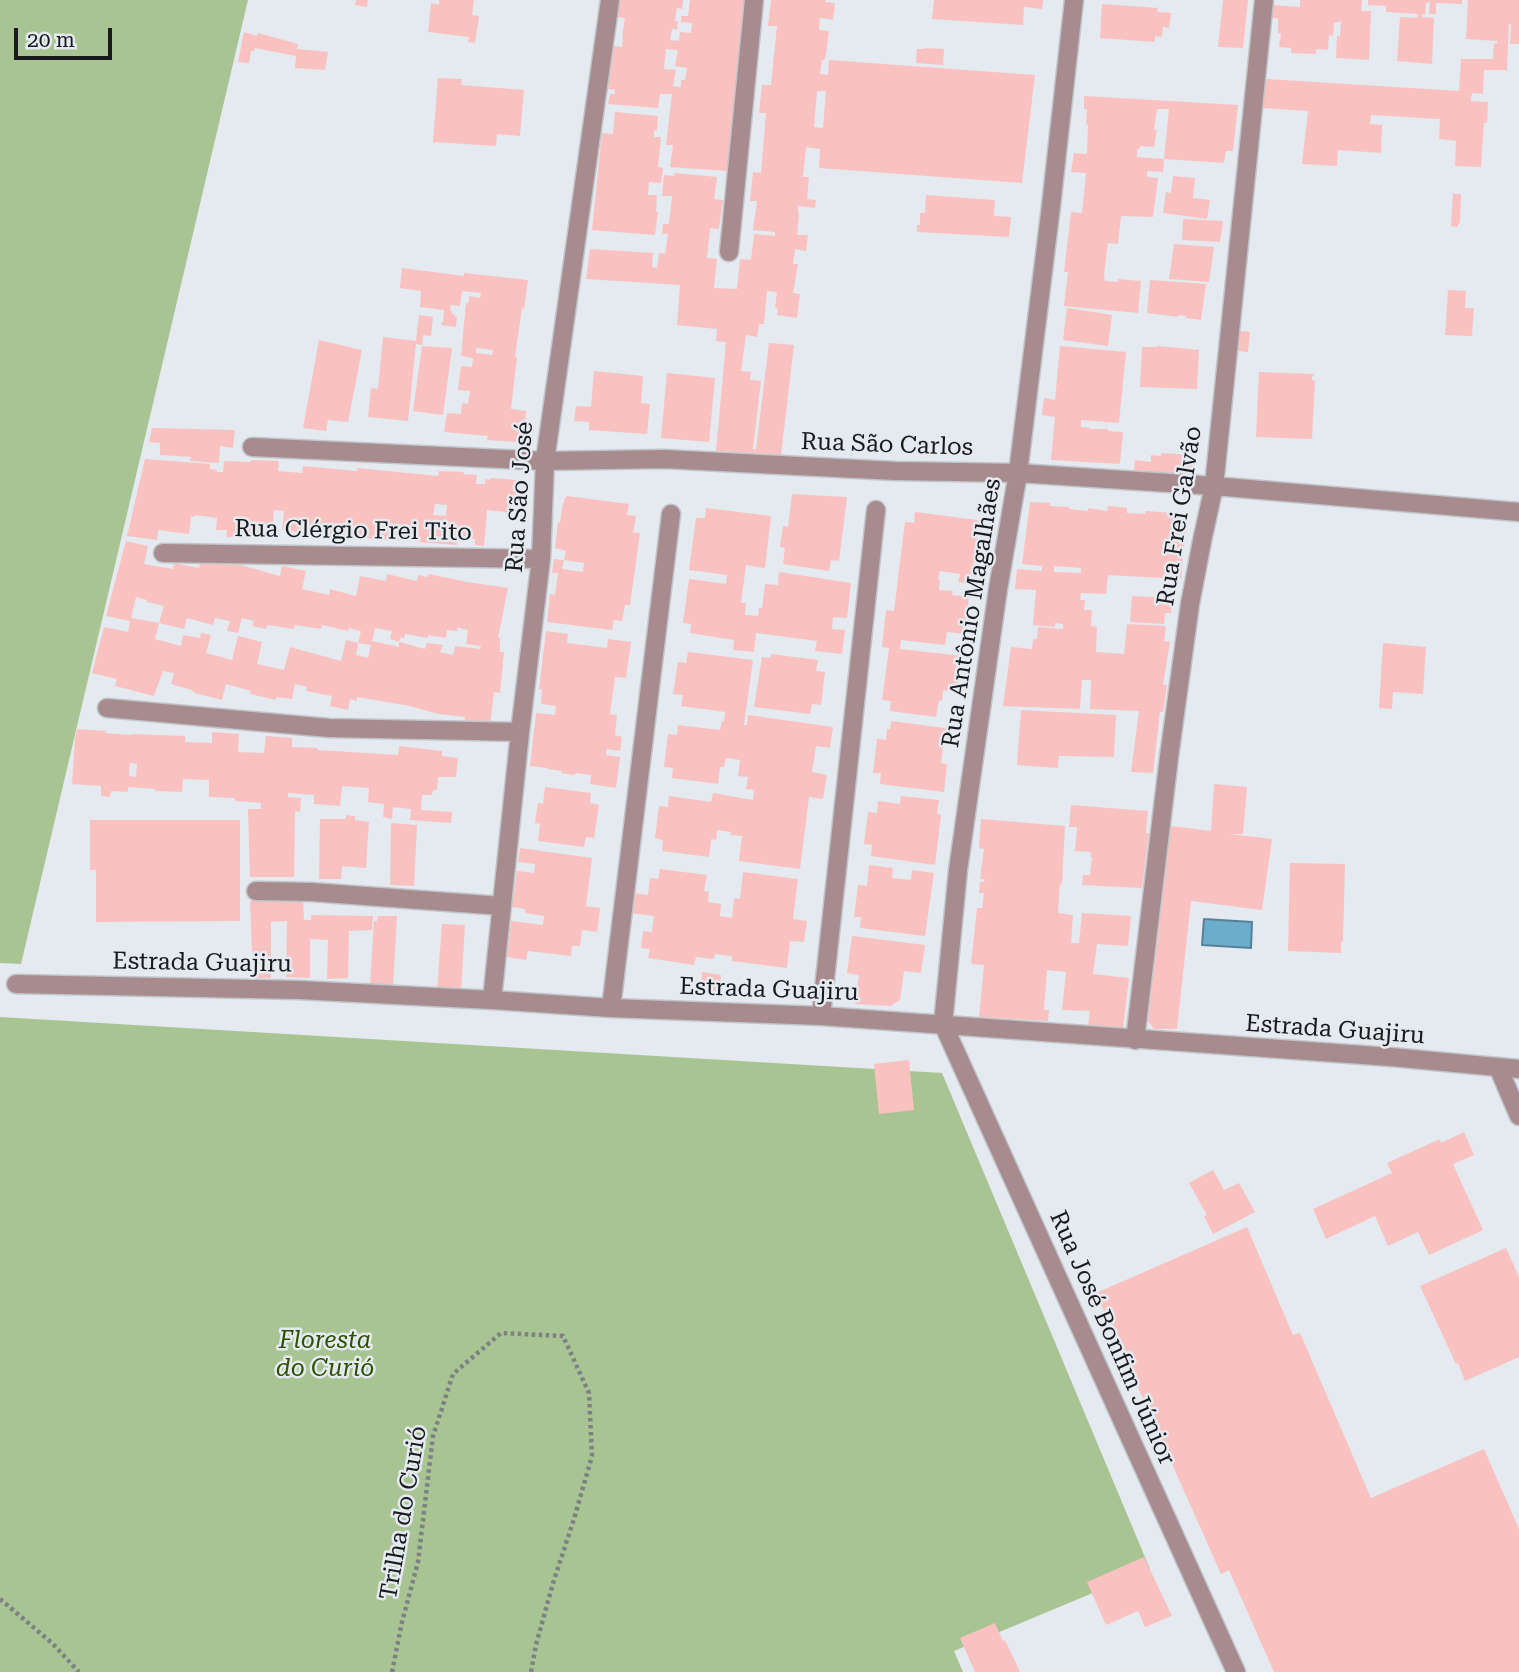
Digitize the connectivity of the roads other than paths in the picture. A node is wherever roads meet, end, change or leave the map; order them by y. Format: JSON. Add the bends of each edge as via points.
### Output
{"nodes":[{"id":1,"x":610,"y":0,"type":"edge"},
{"id":2,"x":754,"y":0,"type":"edge"},
{"id":3,"x":1074,"y":0,"type":"edge"},
{"id":4,"x":1264,"y":0,"type":"edge"},
{"id":5,"x":729,"y":252,"type":"dead end"},
{"id":6,"x":252,"y":447,"type":"dead end"},
{"id":7,"x":545,"y":461,"type":"junction"},
{"id":8,"x":1018,"y":472,"type":"junction"},
{"id":9,"x":1214,"y":486,"type":"junction"},
{"id":10,"x":876,"y":510,"type":"dead end"},
{"id":11,"x":1519,"y":512,"type":"edge"},
{"id":12,"x":671,"y":514,"type":"dead end"},
{"id":13,"x":163,"y":553,"type":"dead end"},
{"id":14,"x":541,"y":559,"type":"junction"},
{"id":15,"x":107,"y":708,"type":"dead end"},
{"id":16,"x":520,"y":732,"type":"junction"},
{"id":17,"x":256,"y":891,"type":"dead end"},
{"id":18,"x":502,"y":906,"type":"junction"},
{"id":19,"x":16,"y":984,"type":"dead end"},
{"id":20,"x":492,"y":1000,"type":"junction"},
{"id":21,"x":611,"y":1008,"type":"junction"},
{"id":22,"x":821,"y":1016,"type":"junction"},
{"id":23,"x":943,"y":1024,"type":"junction"},
{"id":24,"x":1135,"y":1040,"type":"junction"},
{"id":25,"x":1499,"y":1067,"type":"junction"},
{"id":26,"x":1519,"y":1069,"type":"edge"},
{"id":27,"x":1519,"y":1116,"type":"edge"},
{"id":28,"x":1236,"y":1672,"type":"edge"}],
"edges":[{"from":1,"to":7,"type":"street","name":"Rua São José"},
{"from":2,"to":5,"type":"street"},
{"from":3,"to":8,"type":"street","name":"Rua Antônio Magalhães"},
{"from":4,"to":9,"type":"street","name":"Rua Frei Galvão"},
{"from":6,"to":7,"type":"street","name":"Rua São Carlos"},
{"from":7,"to":8,"type":"street","name":"Rua São Carlos","via":[[664,459],[895,471]]},
{"from":7,"to":14,"type":"street","name":"Rua São José"},
{"from":8,"to":9,"type":"street","name":"Rua São Carlos"},
{"from":8,"to":23,"type":"street","name":"Rua Antônio Magalhães","via":[[960,857]]},
{"from":9,"to":11,"type":"street","name":"Rua São Carlos"},
{"from":9,"to":24,"type":"street","name":"Rua Frei Galvão","via":[[1190,604]]},
{"from":10,"to":22,"type":"street"},
{"from":12,"to":21,"type":"street"},
{"from":13,"to":14,"type":"street","name":"Rua Clérgio Frei Tito"},
{"from":14,"to":16,"type":"street","name":"Rua São José"},
{"from":15,"to":16,"type":"street","via":[[329,728]]},
{"from":16,"to":18,"type":"street","name":"Rua São José"},
{"from":17,"to":18,"type":"street"},
{"from":18,"to":20,"type":"street","name":"Rua São José"},
{"from":19,"to":20,"type":"street","name":"Estrada Guajiru","via":[[299,990]]},
{"from":20,"to":21,"type":"street","name":"Estrada Guajiru"},
{"from":21,"to":22,"type":"street","name":"Estrada Guajiru"},
{"from":22,"to":23,"type":"street","name":"Estrada Guajiru"},
{"from":23,"to":24,"type":"street","name":"Estrada Guajiru"},
{"from":23,"to":28,"type":"street","name":"Rua José Bonfim Júnior"},
{"from":24,"to":25,"type":"street","name":"Estrada Guajiru"},
{"from":25,"to":26,"type":"street","name":"Estrada Guajiru"},
{"from":25,"to":27,"type":"street"}]}
